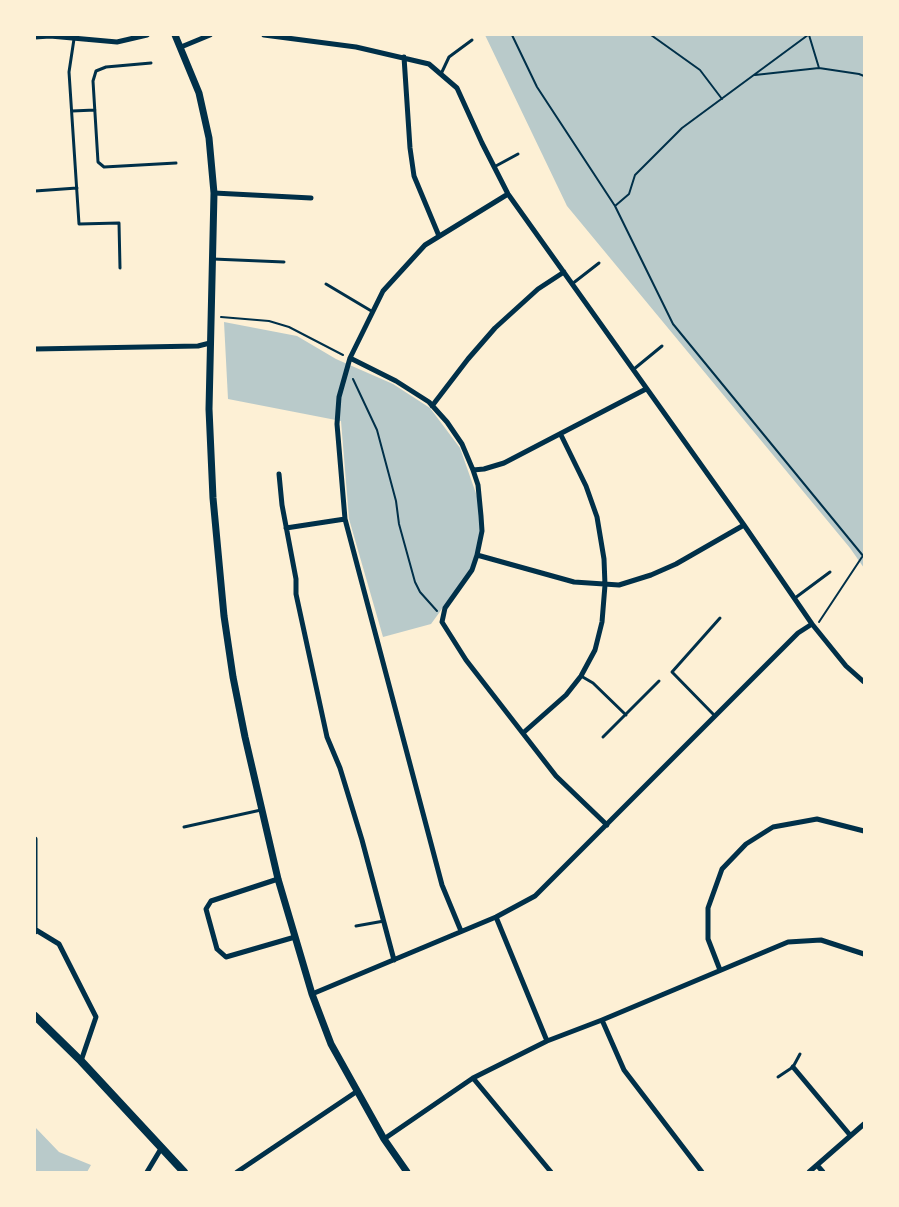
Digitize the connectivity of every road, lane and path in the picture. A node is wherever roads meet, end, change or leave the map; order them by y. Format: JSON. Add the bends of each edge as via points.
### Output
{"nodes":[{"id":1,"x":147,"y":35,"type":"edge"},
{"id":2,"x":174,"y":35,"type":"edge"},
{"id":3,"x":210,"y":35,"type":"edge"},
{"id":4,"x":264,"y":35,"type":"edge"},
{"id":5,"x":512,"y":35,"type":"edge"},
{"id":6,"x":651,"y":35,"type":"edge"},
{"id":7,"x":808,"y":35,"type":"edge"},
{"id":8,"x":35,"y":37,"type":"edge"},
{"id":9,"x":74,"y":39,"type":"junction"},
{"id":10,"x":472,"y":40,"type":"dead end"},
{"id":11,"x":180,"y":47,"type":"junction"},
{"id":12,"x":404,"y":57,"type":"junction"},
{"id":13,"x":151,"y":63,"type":"dead end"},
{"id":14,"x":819,"y":68,"type":"junction"},
{"id":15,"x":440,"y":74,"type":"junction"},
{"id":16,"x":753,"y":75,"type":"junction"},
{"id":17,"x":864,"y":76,"type":"edge"},
{"id":18,"x":722,"y":99,"type":"junction"},
{"id":19,"x":94,"y":110,"type":"junction"},
{"id":20,"x":72,"y":111,"type":"junction"},
{"id":21,"x":518,"y":154,"type":"dead end"},
{"id":22,"x":176,"y":163,"type":"dead end"},
{"id":23,"x":494,"y":168,"type":"junction"},
{"id":24,"x":77,"y":188,"type":"junction"},
{"id":25,"x":35,"y":191,"type":"edge"},
{"id":26,"x":214,"y":193,"type":"junction"},
{"id":27,"x":508,"y":194,"type":"junction"},
{"id":28,"x":311,"y":198,"type":"dead end"},
{"id":29,"x":615,"y":206,"type":"junction"},
{"id":30,"x":439,"y":236,"type":"junction"},
{"id":31,"x":213,"y":259,"type":"junction"},
{"id":32,"x":284,"y":262,"type":"dead end"},
{"id":33,"x":599,"y":264,"type":"dead end"},
{"id":34,"x":120,"y":268,"type":"dead end"},
{"id":35,"x":564,"y":272,"type":"junction"},
{"id":36,"x":326,"y":284,"type":"dead end"},
{"id":37,"x":572,"y":284,"type":"junction"},
{"id":38,"x":373,"y":312,"type":"junction"},
{"id":39,"x":211,"y":317,"type":"junction"},
{"id":40,"x":210,"y":343,"type":"junction"},
{"id":41,"x":662,"y":346,"type":"dead end"},
{"id":42,"x":35,"y":349,"type":"edge"},
{"id":43,"x":350,"y":358,"type":"junction"},
{"id":44,"x":633,"y":369,"type":"junction"},
{"id":45,"x":346,"y":372,"type":"junction"},
{"id":46,"x":646,"y":389,"type":"junction"},
{"id":47,"x":432,"y":406,"type":"junction"},
{"id":48,"x":561,"y":435,"type":"junction"},
{"id":49,"x":473,"y":470,"type":"junction"},
{"id":50,"x":279,"y":474,"type":"dead end"},
{"id":51,"x":345,"y":519,"type":"junction"},
{"id":52,"x":744,"y":525,"type":"junction"},
{"id":53,"x":286,"y":528,"type":"junction"},
{"id":54,"x":477,"y":555,"type":"junction"},
{"id":55,"x":863,"y":557,"type":"edge"},
{"id":56,"x":830,"y":572,"type":"dead end"},
{"id":57,"x":604,"y":585,"type":"junction"},
{"id":58,"x":794,"y":598,"type":"junction"},
{"id":59,"x":442,"y":616,"type":"junction"},
{"id":60,"x":720,"y":618,"type":"dead end"},
{"id":61,"x":813,"y":626,"type":"junction"},
{"id":62,"x":581,"y":676,"type":"junction"},
{"id":63,"x":659,"y":681,"type":"dead end"},
{"id":64,"x":864,"y":682,"type":"edge"},
{"id":65,"x":626,"y":715,"type":"junction"},
{"id":66,"x":715,"y":717,"type":"junction"},
{"id":67,"x":523,"y":733,"type":"junction"},
{"id":68,"x":603,"y":737,"type":"dead end"},
{"id":69,"x":262,"y":810,"type":"junction"},
{"id":70,"x":607,"y":826,"type":"junction"},
{"id":71,"x":184,"y":827,"type":"dead end"},
{"id":72,"x":864,"y":831,"type":"edge"},
{"id":73,"x":35,"y":839,"type":"edge"},
{"id":74,"x":278,"y":879,"type":"junction"},
{"id":75,"x":496,"y":917,"type":"junction"},
{"id":76,"x":384,"y":922,"type":"junction"},
{"id":77,"x":356,"y":926,"type":"dead end"},
{"id":78,"x":36,"y":931,"type":"edge"},
{"id":79,"x":461,"y":931,"type":"junction"},
{"id":80,"x":295,"y":937,"type":"junction"},
{"id":81,"x":864,"y":954,"type":"edge"},
{"id":82,"x":394,"y":960,"type":"junction"},
{"id":83,"x":720,"y":970,"type":"junction"},
{"id":84,"x":312,"y":994,"type":"junction"},
{"id":85,"x":35,"y":1016,"type":"edge"},
{"id":86,"x":602,"y":1020,"type":"junction"},
{"id":87,"x":547,"y":1041,"type":"junction"},
{"id":88,"x":800,"y":1054,"type":"dead end"},
{"id":89,"x":81,"y":1061,"type":"junction"},
{"id":90,"x":793,"y":1067,"type":"junction"},
{"id":91,"x":778,"y":1077,"type":"dead end"},
{"id":92,"x":473,"y":1078,"type":"junction"},
{"id":93,"x":356,"y":1092,"type":"junction"},
{"id":94,"x":864,"y":1124,"type":"edge"},
{"id":95,"x":850,"y":1135,"type":"junction"},
{"id":96,"x":384,"y":1139,"type":"junction"},
{"id":97,"x":162,"y":1147,"type":"junction"},
{"id":98,"x":818,"y":1164,"type":"junction"},
{"id":99,"x":147,"y":1172,"type":"edge"},
{"id":100,"x":184,"y":1172,"type":"edge"},
{"id":101,"x":237,"y":1172,"type":"edge"},
{"id":102,"x":407,"y":1172,"type":"edge"},
{"id":103,"x":551,"y":1172,"type":"edge"},
{"id":104,"x":702,"y":1172,"type":"edge"},
{"id":105,"x":809,"y":1172,"type":"edge"},
{"id":106,"x":823,"y":1172,"type":"edge"}],
"edges":[{"from":1,"to":9,"type":"street","via":[[117,42]]},
{"from":2,"to":11,"type":"street"},
{"from":3,"to":11,"type":"street"},
{"from":4,"to":12,"type":"street"},
{"from":5,"to":29,"type":"path","via":[[537,88]]},
{"from":6,"to":18,"type":"path","via":[[700,70]]},
{"from":7,"to":14,"type":"path"},
{"from":7,"to":16,"type":"path"},
{"from":8,"to":9,"type":"street"},
{"from":9,"to":20,"type":"lane","via":[[69,72]]},
{"from":10,"to":15,"type":"lane","via":[[449,57]]},
{"from":11,"to":26,"type":"street","via":[[199,93],[209,138]]},
{"from":12,"to":15,"type":"street","via":[[429,64]]},
{"from":12,"to":30,"type":"street","via":[[414,176]]},
{"from":13,"to":19,"type":"lane","via":[[106,67],[96,71]]},
{"from":14,"to":16,"type":"path"},
{"from":14,"to":17,"type":"path"},
{"from":15,"to":23,"type":"street","via":[[457,88]]},
{"from":16,"to":18,"type":"path"},
{"from":18,"to":29,"type":"path","via":[[682,128],[635,175],[629,194]]},
{"from":19,"to":20,"type":"lane"},
{"from":19,"to":22,"type":"lane","via":[[98,162],[104,167]]},
{"from":20,"to":24,"type":"lane"},
{"from":21,"to":23,"type":"lane"},
{"from":23,"to":27,"type":"street"},
{"from":24,"to":25,"type":"lane"},
{"from":24,"to":34,"type":"lane","via":[[79,224],[119,223]]},
{"from":26,"to":28,"type":"street"},
{"from":26,"to":31,"type":"street"},
{"from":27,"to":30,"type":"street"},
{"from":27,"to":35,"type":"street"},
{"from":29,"to":55,"type":"path","via":[[673,324]]},
{"from":30,"to":38,"type":"street","via":[[425,245],[383,291]]},
{"from":31,"to":32,"type":"lane"},
{"from":31,"to":39,"type":"street"},
{"from":33,"to":37,"type":"lane"},
{"from":35,"to":37,"type":"street"},
{"from":35,"to":47,"type":"street","via":[[538,289],[495,328]]},
{"from":36,"to":38,"type":"lane"},
{"from":37,"to":44,"type":"street"},
{"from":38,"to":43,"type":"street"},
{"from":39,"to":40,"type":"street"},
{"from":39,"to":43,"type":"path","via":[[269,321]]},
{"from":40,"to":42,"type":"street","via":[[198,346]]},
{"from":40,"to":69,"type":"street","via":[[212,498],[224,616],[233,677]]},
{"from":41,"to":44,"type":"lane"},
{"from":43,"to":45,"type":"street"},
{"from":43,"to":47,"type":"street","via":[[396,380]]},
{"from":44,"to":46,"type":"street"},
{"from":45,"to":51,"type":"street","via":[[339,397],[337,424]]},
{"from":45,"to":59,"type":"path","via":[[352,376],[377,430],[414,582]]},
{"from":46,"to":48,"type":"street"},
{"from":46,"to":52,"type":"street"},
{"from":47,"to":49,"type":"street","via":[[455,432]]},
{"from":48,"to":49,"type":"street","via":[[495,467]]},
{"from":48,"to":57,"type":"street","via":[[597,517],[604,559]]},
{"from":49,"to":54,"type":"street","via":[[482,516]]},
{"from":50,"to":53,"type":"street"},
{"from":51,"to":53,"type":"street"},
{"from":51,"to":79,"type":"street","via":[[442,885]]},
{"from":52,"to":57,"type":"street","via":[[668,568],[619,585]]},
{"from":52,"to":58,"type":"street"},
{"from":53,"to":76,"type":"street","via":[[296,594],[327,738],[340,768]]},
{"from":54,"to":57,"type":"street","via":[[566,580]]},
{"from":54,"to":59,"type":"street","via":[[472,570]]},
{"from":55,"to":61,"type":"path"},
{"from":56,"to":58,"type":"lane"},
{"from":57,"to":62,"type":"street","via":[[602,622],[594,650]]},
{"from":58,"to":61,"type":"street"},
{"from":59,"to":67,"type":"street","via":[[445,628],[466,660]]},
{"from":60,"to":66,"type":"lane","via":[[672,672]]},
{"from":61,"to":64,"type":"street","via":[[846,666]]},
{"from":61,"to":66,"type":"street","via":[[798,634]]},
{"from":62,"to":65,"type":"lane","via":[[593,683]]},
{"from":62,"to":67,"type":"street","via":[[566,695]]},
{"from":63,"to":65,"type":"lane"},
{"from":65,"to":68,"type":"lane"},
{"from":66,"to":70,"type":"street"},
{"from":67,"to":70,"type":"street","via":[[556,776]]},
{"from":69,"to":71,"type":"lane"},
{"from":69,"to":74,"type":"street"},
{"from":70,"to":75,"type":"street","via":[[534,896]]},
{"from":72,"to":83,"type":"street","via":[[817,819],[773,827],[746,844],[722,869],[708,908],[708,939]]},
{"from":73,"to":78,"type":"street"},
{"from":74,"to":80,"type":"street"},
{"from":74,"to":80,"type":"street","via":[[211,901],[206,909],[217,949],[226,957]]},
{"from":75,"to":79,"type":"street"},
{"from":75,"to":87,"type":"street"},
{"from":76,"to":77,"type":"lane"},
{"from":76,"to":82,"type":"street"},
{"from":78,"to":89,"type":"street","via":[[59,944],[96,1017]]},
{"from":79,"to":82,"type":"street"},
{"from":80,"to":84,"type":"street"},
{"from":81,"to":83,"type":"street","via":[[821,940],[788,942]]},
{"from":82,"to":84,"type":"street"},
{"from":83,"to":86,"type":"street"},
{"from":84,"to":93,"type":"street","via":[[330,1044]]},
{"from":85,"to":89,"type":"main road"},
{"from":86,"to":87,"type":"street"},
{"from":86,"to":104,"type":"street","via":[[624,1070]]},
{"from":87,"to":92,"type":"street"},
{"from":88,"to":90,"type":"lane"},
{"from":89,"to":97,"type":"main road"},
{"from":90,"to":91,"type":"lane"},
{"from":90,"to":95,"type":"street"},
{"from":92,"to":96,"type":"street"},
{"from":92,"to":103,"type":"street"},
{"from":93,"to":96,"type":"street"},
{"from":93,"to":101,"type":"street"},
{"from":94,"to":95,"type":"street"},
{"from":95,"to":98,"type":"street"},
{"from":96,"to":102,"type":"street"},
{"from":97,"to":99,"type":"street"},
{"from":97,"to":100,"type":"main road"},
{"from":98,"to":105,"type":"street"},
{"from":98,"to":106,"type":"street"}]}
